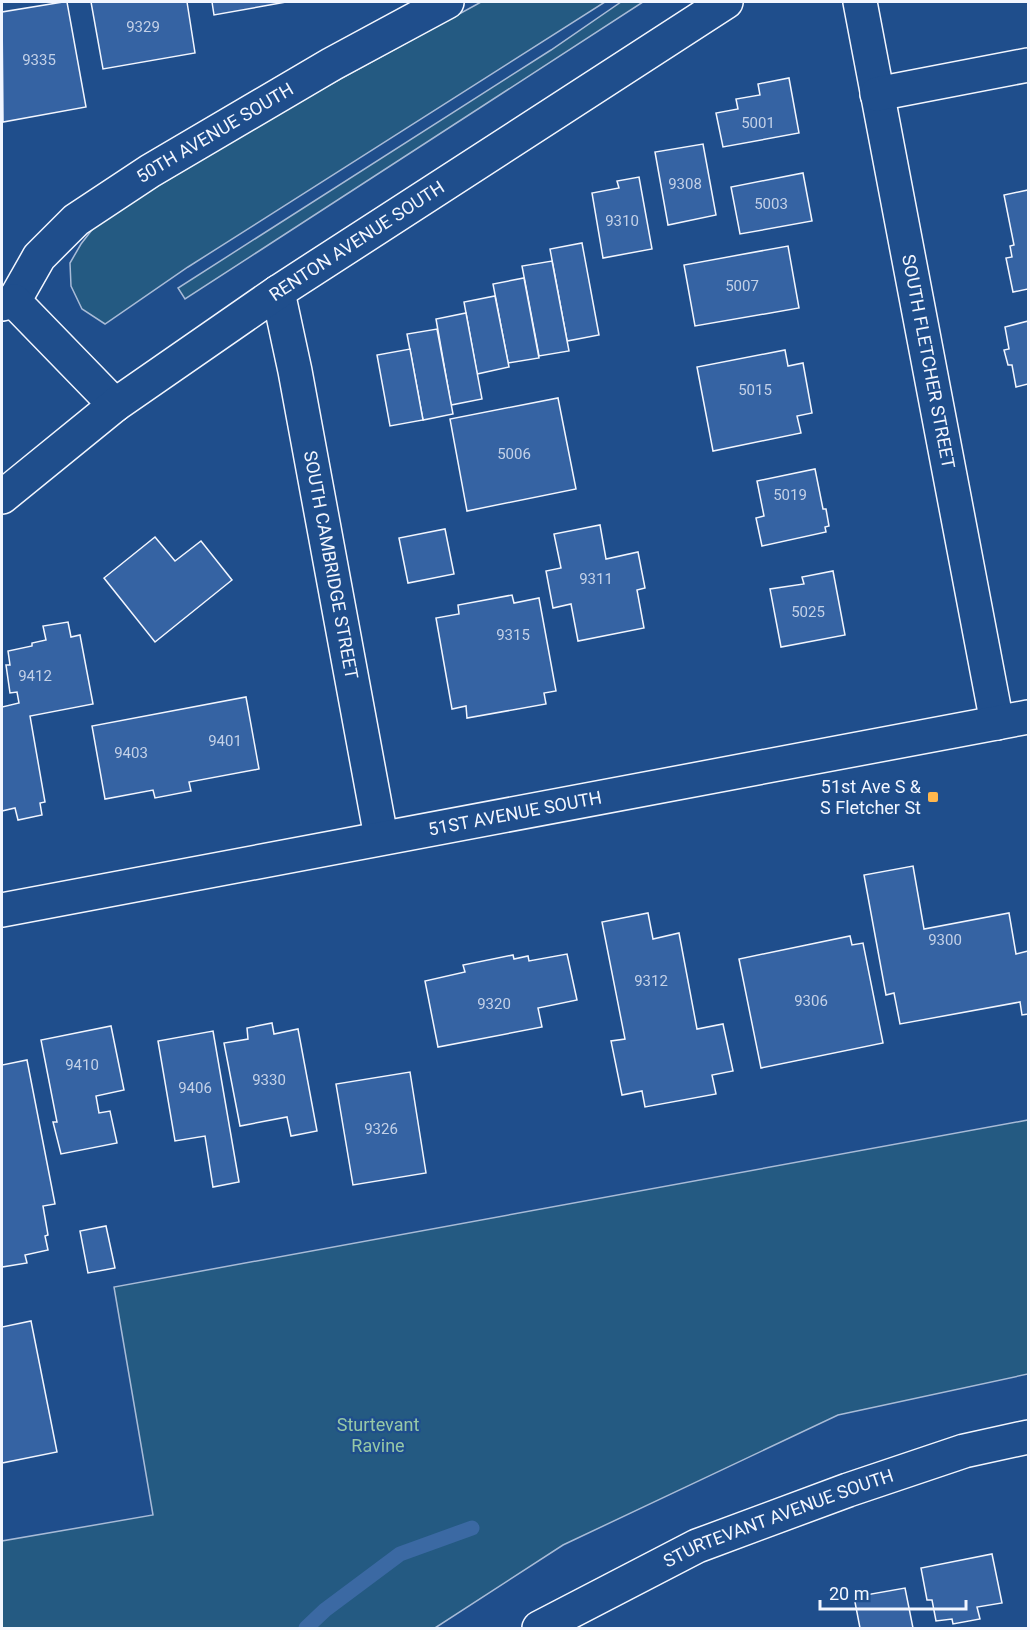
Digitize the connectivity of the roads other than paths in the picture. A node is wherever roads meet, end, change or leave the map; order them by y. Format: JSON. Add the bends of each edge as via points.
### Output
{"nodes":[{"id":1,"x":447,"y":2,"type":"edge"},
{"id":2,"x":726,"y":2,"type":"edge"},
{"id":3,"x":860,"y":2,"type":"edge"},
{"id":4,"x":1029,"y":65,"type":"edge"},
{"id":5,"x":877,"y":94,"type":"junction"},
{"id":6,"x":278,"y":292,"type":"junction"},
{"id":7,"x":8,"y":303,"type":"edge"},
{"id":8,"x":115,"y":405,"type":"junction"},
{"id":9,"x":2,"y":497,"type":"edge"},
{"id":10,"x":1013,"y":720,"type":"edge"},
{"id":11,"x":381,"y":837,"type":"junction"},
{"id":12,"x":2,"y":909,"type":"edge"},
{"id":13,"x":1029,"y":1437,"type":"edge"},
{"id":14,"x":539,"y":1629,"type":"edge"}],
"edges":[{"from":1,"to":7,"type":"street","name":"50TH AVENUE SOUTH","via":[[150,171],[76,220],[39,257]]},
{"from":2,"to":6,"type":"street","name":"RENTON AVENUE SOUTH"},
{"from":3,"to":5,"type":"street","name":"SOUTH FLETCHER STREET"},
{"from":4,"to":5,"type":"street"},
{"from":5,"to":10,"type":"street","name":"SOUTH FLETCHER STREET"},
{"from":6,"to":8,"type":"street","name":"RENTON AVENUE SOUTH"},
{"from":6,"to":11,"type":"street","name":"SOUTH CAMBRIDGE STREET"},
{"from":7,"to":8,"type":"street","name":"50TH AVENUE SOUTH"},
{"from":8,"to":9,"type":"street","name":"RENTON AVENUE SOUTH"},
{"from":10,"to":11,"type":"street","name":"51ST AVENUE SOUTH"},
{"from":11,"to":12,"type":"street","name":"51ST AVENUE SOUTH"},
{"from":13,"to":14,"type":"street","name":"STURTEVANT AVENUE SOUTH","via":[[964,1450],[697,1546]]}]}
